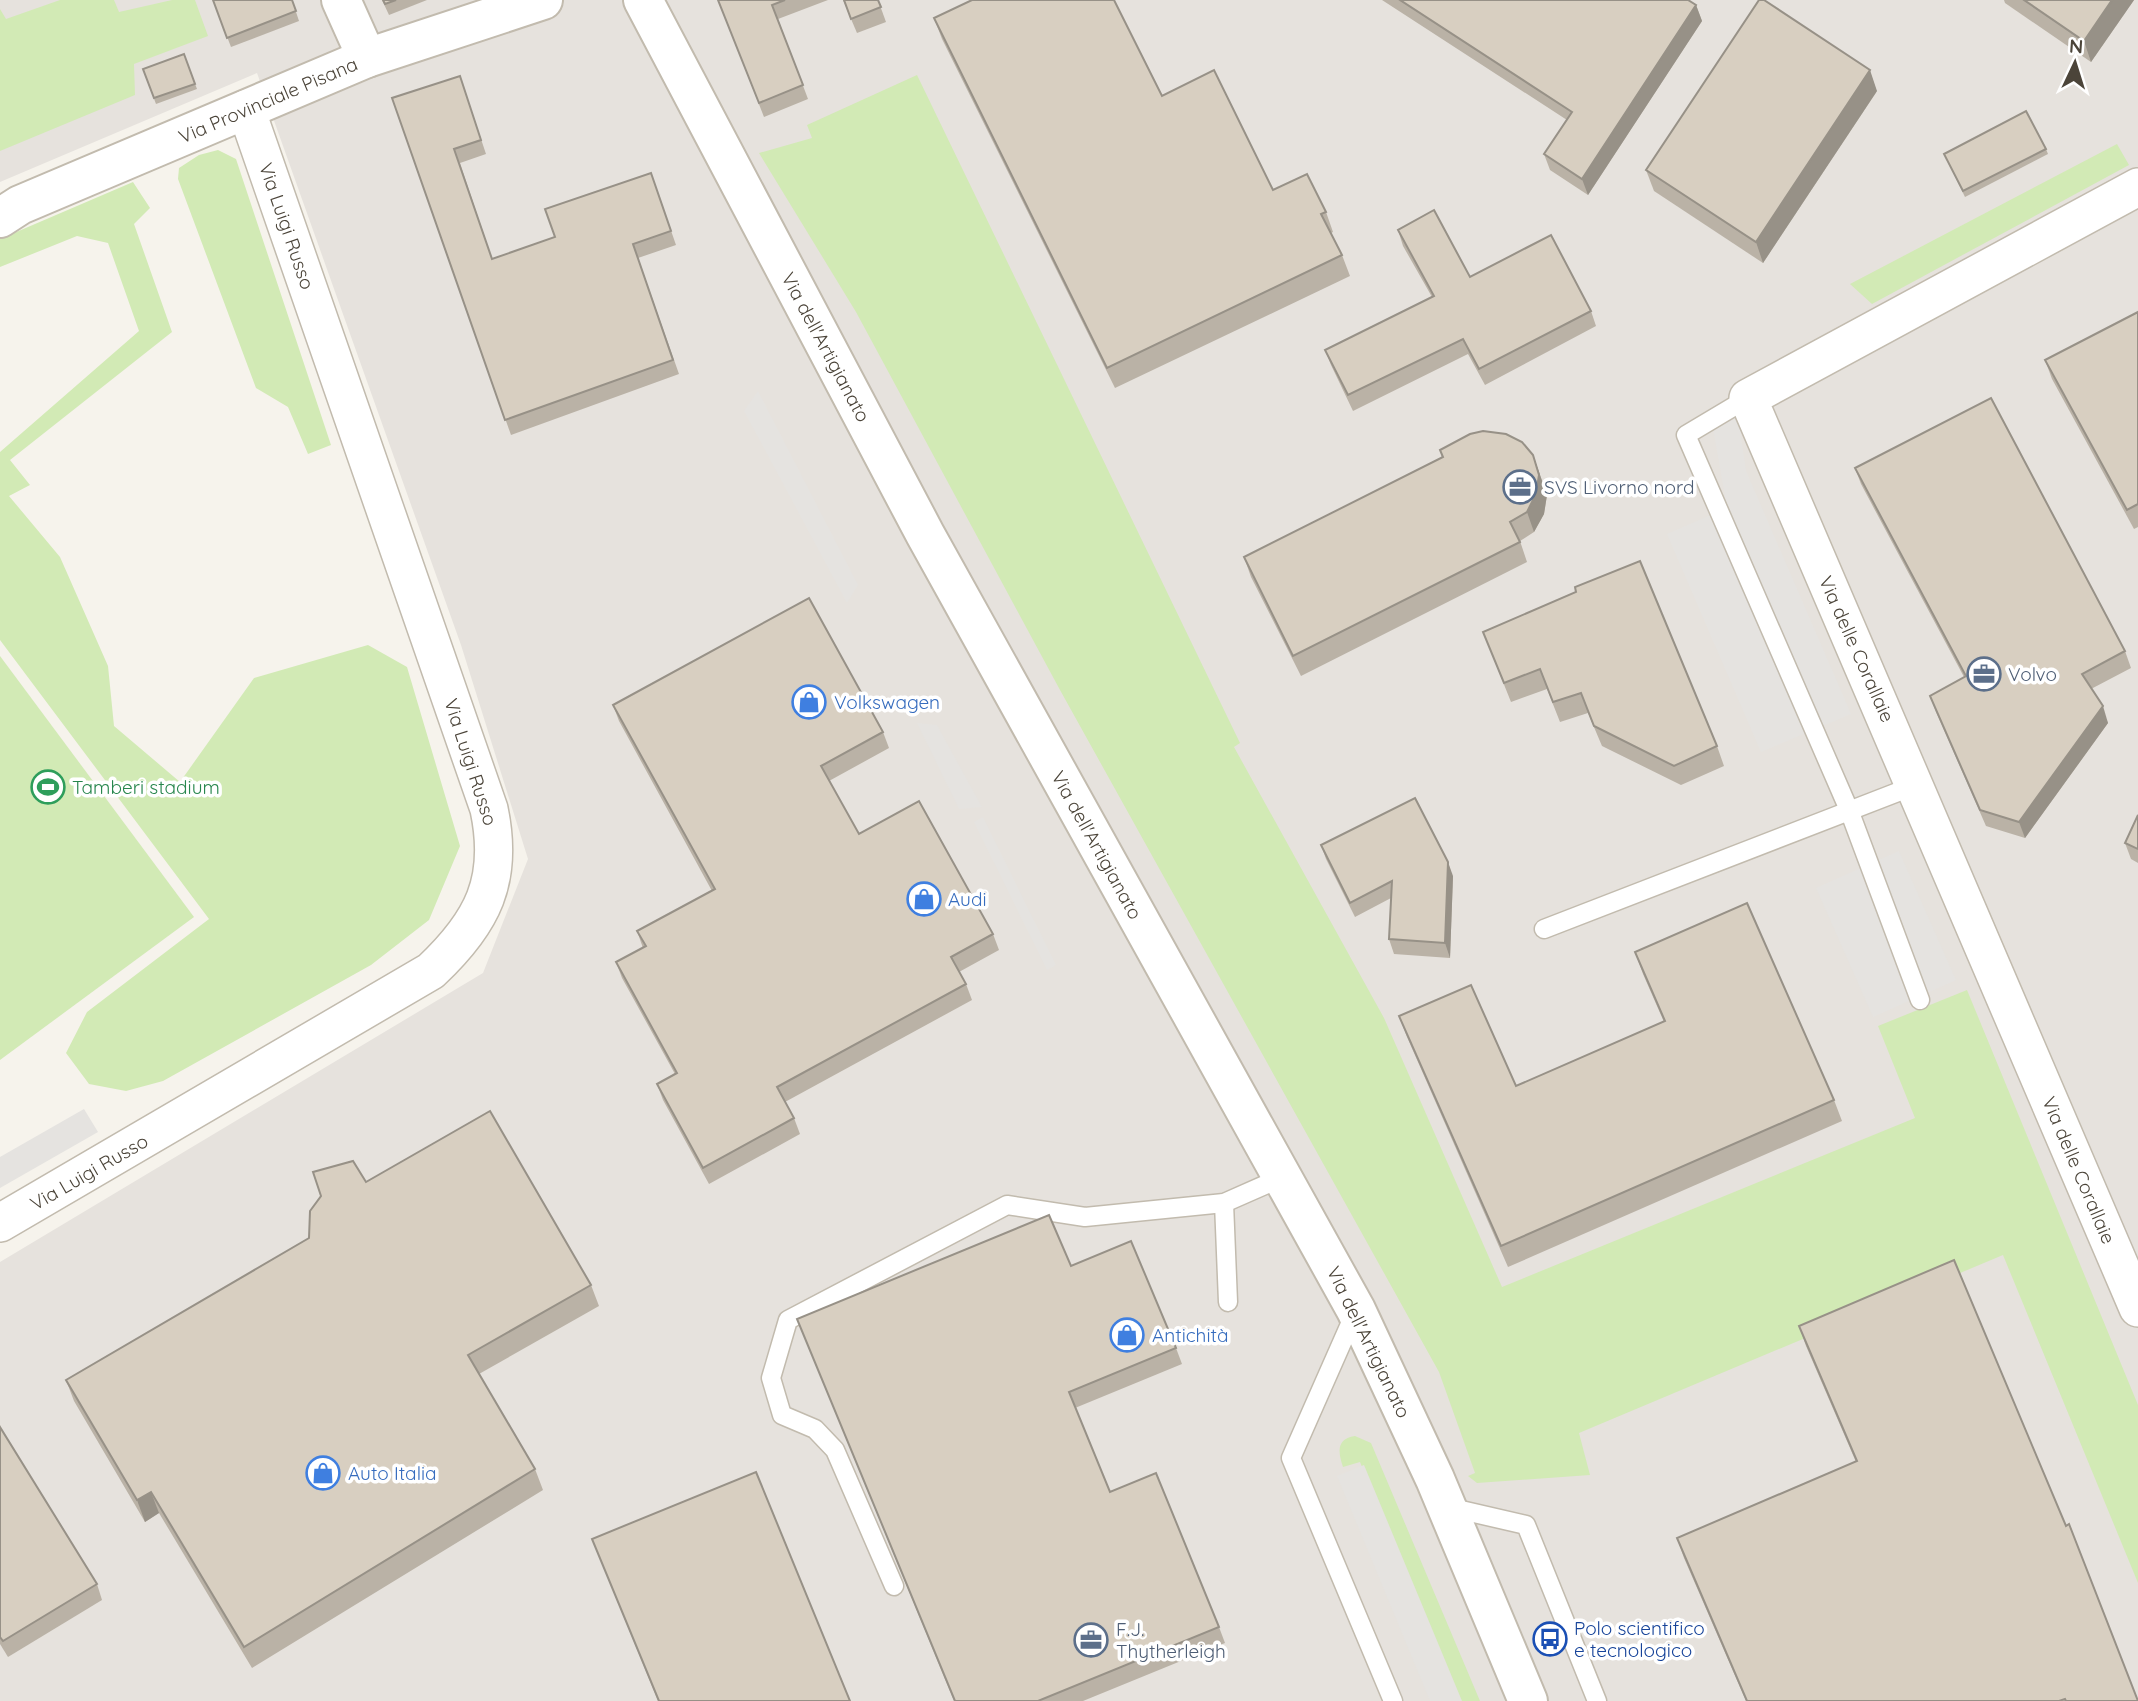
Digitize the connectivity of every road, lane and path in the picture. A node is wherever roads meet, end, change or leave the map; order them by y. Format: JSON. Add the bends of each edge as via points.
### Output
{"nodes":[{"id":1,"x":341,"y":0,"type":"edge"},
{"id":2,"x":543,"y":0,"type":"edge"},
{"id":3,"x":643,"y":0,"type":"edge"},
{"id":4,"x":367,"y":58,"type":"junction"},
{"id":5,"x":246,"y":109,"type":"junction"},
{"id":6,"x":2138,"y":187,"type":"edge"},
{"id":7,"x":0,"y":218,"type":"edge"},
{"id":8,"x":1748,"y":398,"type":"junction"},
{"id":9,"x":1916,"y":785,"type":"junction"},
{"id":10,"x":1849,"y":810,"type":"junction"},
{"id":11,"x":1544,"y":929,"type":"dead end"},
{"id":12,"x":1920,"y":1000,"type":"dead end"},
{"id":13,"x":1283,"y":1177,"type":"junction"},
{"id":14,"x":1224,"y":1203,"type":"junction"},
{"id":15,"x":0,"y":1223,"type":"edge"},
{"id":16,"x":1228,"y":1303,"type":"dead end"},
{"id":17,"x":2138,"y":1308,"type":"edge"},
{"id":18,"x":1356,"y":1310,"type":"junction"},
{"id":19,"x":1447,"y":1506,"type":"junction"},
{"id":20,"x":894,"y":1586,"type":"edge"},
{"id":21,"x":1393,"y":1701,"type":"edge"},
{"id":22,"x":1528,"y":1701,"type":"edge"},
{"id":23,"x":1597,"y":1701,"type":"edge"}],
"edges":[{"from":1,"to":4,"type":"street"},
{"from":2,"to":4,"type":"street","name":"Via Provinciale Pisana"},
{"from":3,"to":13,"type":"street","name":"Via dell'Artigianato","via":[[925,534]]},
{"from":4,"to":5,"type":"street","name":"Via Provinciale Pisana"},
{"from":5,"to":7,"type":"street","name":"Via Provinciale Pisana","via":[[20,205]]},
{"from":5,"to":15,"type":"street","name":"Via Luigi Russo","via":[[489,809],[495,839],[493,874],[469,930],[431,971]]},
{"from":6,"to":8,"type":"street"},
{"from":8,"to":9,"type":"street","name":"Via delle Corallaie"},
{"from":8,"to":10,"type":"lane","via":[[1686,435]]},
{"from":9,"to":10,"type":"lane"},
{"from":9,"to":17,"type":"street","name":"Via delle Corallaie"},
{"from":10,"to":11,"type":"lane"},
{"from":10,"to":12,"type":"lane"},
{"from":13,"to":14,"type":"lane"},
{"from":13,"to":18,"type":"street","name":"Via dell'Artigianato"},
{"from":14,"to":16,"type":"lane"},
{"from":14,"to":20,"type":"lane","via":[[1085,1217],[1007,1205],[788,1320],[771,1378],[782,1415],[815,1429],[835,1450]]},
{"from":18,"to":19,"type":"street","name":"Via dell'Artigianato"},
{"from":18,"to":21,"type":"lane","via":[[1291,1458]]},
{"from":19,"to":22,"type":"street","name":"Via dell'Artigianato"},
{"from":19,"to":23,"type":"lane","via":[[1526,1525]]}]}
